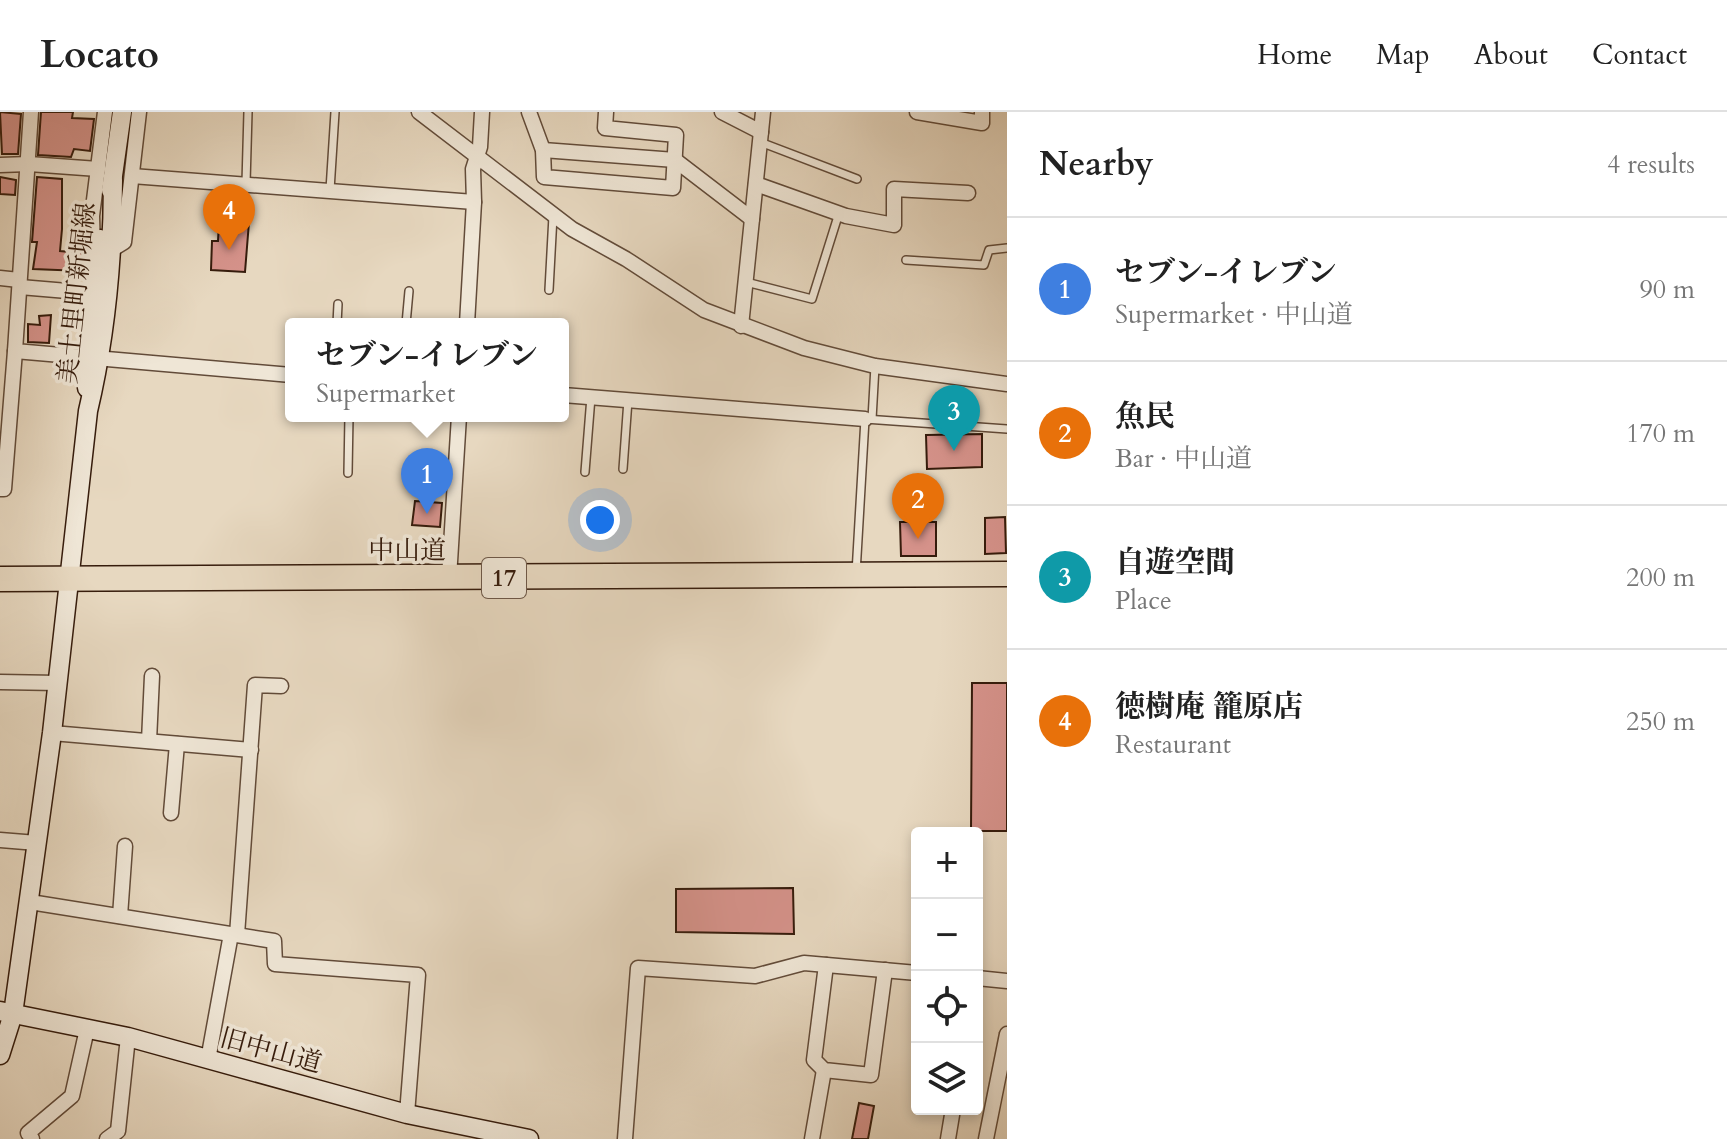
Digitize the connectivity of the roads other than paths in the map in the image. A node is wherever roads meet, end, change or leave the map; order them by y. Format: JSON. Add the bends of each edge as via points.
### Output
{"nodes":[{"id":1,"x":31,"y":112,"type":"edge"},
{"id":2,"x":105,"y":112,"type":"edge"},
{"id":3,"x":122,"y":112,"type":"edge"},
{"id":4,"x":139,"y":112,"type":"edge"},
{"id":5,"x":248,"y":112,"type":"edge"},
{"id":6,"x":335,"y":112,"type":"edge"},
{"id":7,"x":419,"y":112,"type":"edge"},
{"id":8,"x":482,"y":112,"type":"edge"},
{"id":9,"x":529,"y":112,"type":"edge"},
{"id":10,"x":606,"y":112,"type":"edge"},
{"id":11,"x":722,"y":112,"type":"edge"},
{"id":12,"x":763,"y":112,"type":"edge"},
{"id":13,"x":917,"y":112,"type":"edge"},
{"id":14,"x":982,"y":112,"type":"edge"},
{"id":15,"x":761,"y":137,"type":"junction"},
{"id":16,"x":543,"y":150,"type":"junction"},
{"id":17,"x":477,"y":157,"type":"junction"},
{"id":18,"x":675,"y":160,"type":"junction"},
{"id":19,"x":29,"y":164,"type":"junction"},
{"id":20,"x":0,"y":165,"type":"edge"},
{"id":21,"x":105,"y":175,"type":"junction"},
{"id":22,"x":132,"y":176,"type":"junction"},
{"id":23,"x":857,"y":179,"type":"dead end"},
{"id":24,"x":246,"y":183,"type":"junction"},
{"id":25,"x":756,"y":184,"type":"junction"},
{"id":26,"x":330,"y":190,"type":"junction"},
{"id":27,"x":968,"y":193,"type":"dead end"},
{"id":28,"x":474,"y":202,"type":"junction"},
{"id":29,"x":839,"y":213,"type":"junction"},
{"id":30,"x":553,"y":214,"type":"junction"},
{"id":31,"x":752,"y":219,"type":"junction"},
{"id":32,"x":1007,"y":248,"type":"edge"},
{"id":33,"x":105,"y":249,"type":"junction"},
{"id":34,"x":906,"y":260,"type":"dead end"},
{"id":35,"x":0,"y":278,"type":"edge"},
{"id":36,"x":746,"y":282,"type":"junction"},
{"id":37,"x":19,"y":284,"type":"junction"},
{"id":38,"x":549,"y":290,"type":"dead end"},
{"id":39,"x":409,"y":291,"type":"dead end"},
{"id":40,"x":100,"y":294,"type":"junction"},
{"id":41,"x":338,"y":304,"type":"dead end"},
{"id":42,"x":337,"y":318,"type":"edge"},
{"id":43,"x":407,"y":318,"type":"edge"},
{"id":44,"x":467,"y":318,"type":"edge"},
{"id":45,"x":741,"y":326,"type":"junction"},
{"id":46,"x":15,"y":351,"type":"junction"},
{"id":47,"x":93,"y":359,"type":"junction"},
{"id":48,"x":875,"y":366,"type":"junction"},
{"id":49,"x":285,"y":375,"type":"edge"},
{"id":50,"x":1007,"y":384,"type":"edge"},
{"id":51,"x":569,"y":395,"type":"edge"},
{"id":52,"x":591,"y":397,"type":"junction"},
{"id":53,"x":628,"y":400,"type":"junction"},
{"id":54,"x":869,"y":419,"type":"junction"},
{"id":55,"x":349,"y":422,"type":"edge"},
{"id":56,"x":459,"y":422,"type":"edge"},
{"id":57,"x":1007,"y":429,"type":"edge"},
{"id":58,"x":623,"y":469,"type":"dead end"},
{"id":59,"x":585,"y":472,"type":"dead end"},
{"id":60,"x":348,"y":473,"type":"dead end"},
{"id":61,"x":0,"y":489,"type":"edge"},
{"id":62,"x":1007,"y":574,"type":"edge"},
{"id":63,"x":856,"y":575,"type":"junction"},
{"id":64,"x":449,"y":578,"type":"junction"},
{"id":65,"x":0,"y":579,"type":"edge"},
{"id":66,"x":69,"y":579,"type":"junction"},
{"id":67,"x":152,"y":676,"type":"dead end"},
{"id":68,"x":0,"y":682,"type":"edge"},
{"id":69,"x":58,"y":683,"type":"junction"},
{"id":70,"x":281,"y":686,"type":"dead end"},
{"id":71,"x":52,"y":733,"type":"junction"},
{"id":72,"x":149,"y":741,"type":"junction"},
{"id":73,"x":177,"y":744,"type":"junction"},
{"id":74,"x":251,"y":750,"type":"junction"},
{"id":75,"x":171,"y":813,"type":"dead end"},
{"id":76,"x":0,"y":840,"type":"edge"},
{"id":77,"x":37,"y":843,"type":"junction"},
{"id":78,"x":125,"y":846,"type":"dead end"},
{"id":79,"x":30,"y":902,"type":"junction"},
{"id":80,"x":120,"y":916,"type":"junction"},
{"id":81,"x":234,"y":934,"type":"junction"},
{"id":82,"x":826,"y":965,"type":"junction"},
{"id":83,"x":885,"y":970,"type":"junction"},
{"id":84,"x":911,"y":972,"type":"edge"},
{"id":85,"x":983,"y":979,"type":"edge"},
{"id":86,"x":1007,"y":981,"type":"edge"},
{"id":87,"x":7,"y":1012,"type":"edge"},
{"id":88,"x":87,"y":1029,"type":"junction"},
{"id":89,"x":1007,"y":1034,"type":"edge"},
{"id":90,"x":128,"y":1037,"type":"junction"},
{"id":91,"x":0,"y":1055,"type":"edge"},
{"id":92,"x":208,"y":1060,"type":"junction"},
{"id":93,"x":824,"y":1070,"type":"junction"},
{"id":94,"x":1001,"y":1095,"type":"edge"},
{"id":95,"x":407,"y":1114,"type":"junction"},
{"id":96,"x":952,"y":1115,"type":"edge"},
{"id":97,"x":477,"y":1134,"type":"edge"},
{"id":98,"x":32,"y":1139,"type":"edge"},
{"id":99,"x":107,"y":1139,"type":"edge"},
{"id":100,"x":529,"y":1139,"type":"edge"},
{"id":101,"x":625,"y":1139,"type":"edge"},
{"id":102,"x":812,"y":1139,"type":"edge"},
{"id":103,"x":948,"y":1139,"type":"edge"},
{"id":104,"x":986,"y":1139,"type":"edge"}],
"edges":[{"from":1,"to":19,"type":"street"},
{"from":2,"to":21,"type":"street"},
{"from":3,"to":21,"type":"main road","name":"美土里町新堀線"},
{"from":4,"to":22,"type":"street"},
{"from":5,"to":24,"type":"lane"},
{"from":6,"to":26,"type":"lane"},
{"from":7,"to":17,"type":"street"},
{"from":8,"to":17,"type":"street"},
{"from":9,"to":16,"type":"street"},
{"from":10,"to":18,"type":"street","via":[[605,128],[676,135]]},
{"from":11,"to":15,"type":"street"},
{"from":12,"to":15,"type":"street"},
{"from":13,"to":14,"type":"street","via":[[982,123]]},
{"from":15,"to":23,"type":"lane"},
{"from":15,"to":25,"type":"street"},
{"from":16,"to":18,"type":"street"},
{"from":16,"to":18,"type":"street","via":[[544,177],[673,188]]},
{"from":17,"to":28,"type":"street"},
{"from":17,"to":30,"type":"street"},
{"from":18,"to":31,"type":"street"},
{"from":19,"to":20,"type":"street"},
{"from":19,"to":21,"type":"street"},
{"from":19,"to":37,"type":"street"},
{"from":21,"to":33,"type":"main road","name":"美土里町新堀線"},
{"from":21,"to":40,"type":"street","via":[[92,216]]},
{"from":22,"to":24,"type":"street"},
{"from":22,"to":33,"type":"street","via":[[124,242]]},
{"from":24,"to":26,"type":"street"},
{"from":25,"to":29,"type":"street"},
{"from":25,"to":31,"type":"street"},
{"from":26,"to":28,"type":"street"},
{"from":27,"to":29,"type":"street","via":[[894,189],[894,225]]},
{"from":28,"to":44,"type":"street"},
{"from":29,"to":36,"type":"lane","via":[[812,299]]},
{"from":30,"to":38,"type":"lane"},
{"from":30,"to":45,"type":"street","via":[[704,310]]},
{"from":31,"to":36,"type":"street"},
{"from":32,"to":34,"type":"lane","via":[[989,250],[984,265]]},
{"from":33,"to":40,"type":"main road","name":"美土里町新堀線"},
{"from":35,"to":37,"type":"street"},
{"from":36,"to":45,"type":"street"},
{"from":37,"to":40,"type":"street"},
{"from":37,"to":46,"type":"street"},
{"from":39,"to":43,"type":"lane"},
{"from":40,"to":47,"type":"main road","name":"美土里町新堀線"},
{"from":41,"to":42,"type":"lane"},
{"from":45,"to":48,"type":"street"},
{"from":46,"to":47,"type":"street"},
{"from":46,"to":61,"type":"street"},
{"from":47,"to":49,"type":"street"},
{"from":47,"to":66,"type":"main road","name":"美土里町新堀線"},
{"from":48,"to":50,"type":"street"},
{"from":48,"to":54,"type":"lane"},
{"from":51,"to":52,"type":"street"},
{"from":52,"to":53,"type":"street"},
{"from":52,"to":59,"type":"lane"},
{"from":53,"to":54,"type":"street"},
{"from":53,"to":58,"type":"lane"},
{"from":54,"to":57,"type":"lane"},
{"from":54,"to":63,"type":"lane"},
{"from":55,"to":60,"type":"lane"},
{"from":56,"to":64,"type":"street"},
{"from":62,"to":63,"type":"highway","name":"中山道","number":"17"},
{"from":63,"to":64,"type":"highway","name":"中山道","number":"17"},
{"from":64,"to":66,"type":"highway","name":"中山道","number":"17"},
{"from":65,"to":66,"type":"highway","name":"中山道","number":"17"},
{"from":66,"to":69,"type":"main road","name":"美土里町新堀線"},
{"from":67,"to":72,"type":"street"},
{"from":68,"to":69,"type":"street"},
{"from":69,"to":71,"type":"main road","name":"美土里町新堀線"},
{"from":70,"to":74,"type":"street","via":[[255,685]]},
{"from":71,"to":72,"type":"street"},
{"from":71,"to":77,"type":"main road","name":"美土里町新堀線"},
{"from":72,"to":73,"type":"street"},
{"from":73,"to":74,"type":"street"},
{"from":73,"to":75,"type":"street"},
{"from":74,"to":81,"type":"street"},
{"from":76,"to":77,"type":"street"},
{"from":77,"to":79,"type":"main road","name":"美土里町新堀線"},
{"from":78,"to":80,"type":"street"},
{"from":79,"to":80,"type":"street"},
{"from":79,"to":87,"type":"main road","name":"美土里町新堀線"},
{"from":80,"to":81,"type":"street"},
{"from":81,"to":92,"type":"street"},
{"from":81,"to":95,"type":"street","via":[[274,941],[275,964],[418,975]]},
{"from":82,"to":83,"type":"street"},
{"from":82,"to":93,"type":"street","via":[[814,1060]]},
{"from":82,"to":101,"type":"street","via":[[804,963],[755,976],[638,968]]},
{"from":83,"to":84,"type":"street"},
{"from":83,"to":93,"type":"street","via":[[871,1075]]},
{"from":85,"to":86,"type":"street"},
{"from":87,"to":88,"type":"main road","name":"旧中山道"},
{"from":87,"to":91,"type":"main road","name":"美土里町新堀線"},
{"from":88,"to":90,"type":"main road","name":"旧中山道"},
{"from":88,"to":98,"type":"street","via":[[72,1096],[28,1133]]},
{"from":89,"to":94,"type":"street"},
{"from":90,"to":92,"type":"main road","name":"旧中山道"},
{"from":90,"to":99,"type":"street","via":[[118,1131]]},
{"from":92,"to":95,"type":"main road","name":"旧中山道"},
{"from":93,"to":102,"type":"street"},
{"from":94,"to":104,"type":"street"},
{"from":95,"to":97,"type":"main road","name":"旧中山道"},
{"from":96,"to":103,"type":"street"},
{"from":97,"to":100,"type":"main road","name":"旧中山道"}]}
